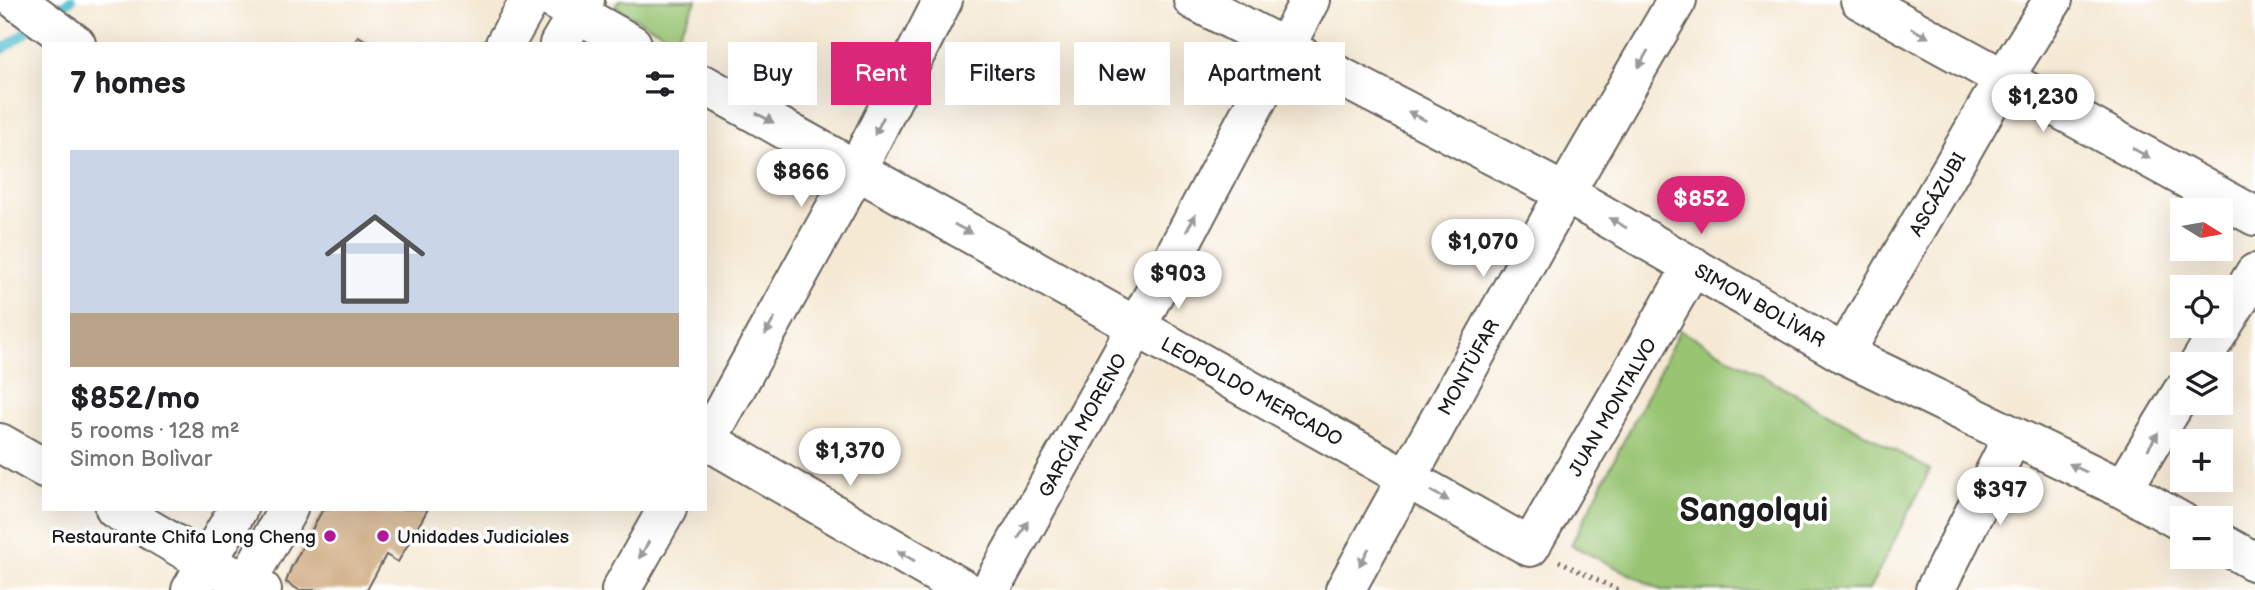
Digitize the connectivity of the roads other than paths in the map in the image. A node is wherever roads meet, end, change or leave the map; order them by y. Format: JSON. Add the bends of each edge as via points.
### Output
{"nodes":[{"id":1,"x":530,"y":0,"type":"edge"},
{"id":2,"x":943,"y":0,"type":"edge"},
{"id":3,"x":1193,"y":0,"type":"edge"},
{"id":4,"x":1310,"y":0,"type":"edge"},
{"id":5,"x":1677,"y":0,"type":"edge"},
{"id":6,"x":1860,"y":0,"type":"edge"},
{"id":7,"x":2053,"y":0,"type":"edge"},
{"id":8,"x":17,"y":7,"type":"edge"},
{"id":9,"x":569,"y":14,"type":"edge"},
{"id":10,"x":70,"y":40,"type":"edge"},
{"id":11,"x":506,"y":42,"type":"edge"},
{"id":12,"x":628,"y":42,"type":"edge"},
{"id":13,"x":1273,"y":42,"type":"edge"},
{"id":14,"x":1286,"y":42,"type":"edge"},
{"id":15,"x":2004,"y":78,"type":"junction"},
{"id":16,"x":1345,"y":79,"type":"edge"},
{"id":17,"x":707,"y":86,"type":"edge"},
{"id":18,"x":1253,"y":105,"type":"edge"},
{"id":19,"x":857,"y":169,"type":"junction"},
{"id":20,"x":1565,"y":193,"type":"junction"},
{"id":21,"x":2255,"y":216,"type":"edge"},
{"id":22,"x":1693,"y":266,"type":"junction"},
{"id":23,"x":2255,"y":273,"type":"edge"},
{"id":24,"x":1137,"y":326,"type":"junction"},
{"id":25,"x":2206,"y":352,"type":"edge"},
{"id":26,"x":1844,"y":354,"type":"junction"},
{"id":27,"x":2170,"y":412,"type":"edge"},
{"id":28,"x":2013,"y":436,"type":"junction"},
{"id":29,"x":707,"y":439,"type":"edge"},
{"id":30,"x":707,"y":442,"type":"edge"},
{"id":31,"x":0,"y":443,"type":"edge"},
{"id":32,"x":42,"y":467,"type":"edge"},
{"id":33,"x":1407,"y":478,"type":"junction"},
{"id":34,"x":2123,"y":489,"type":"junction"},
{"id":35,"x":118,"y":511,"type":"edge"},
{"id":36,"x":237,"y":511,"type":"edge"},
{"id":37,"x":287,"y":511,"type":"edge"},
{"id":38,"x":666,"y":511,"type":"edge"},
{"id":39,"x":2170,"y":515,"type":"edge"},
{"id":40,"x":1530,"y":547,"type":"joint"},
{"id":41,"x":2233,"y":550,"type":"edge"},
{"id":42,"x":2255,"y":562,"type":"edge"},
{"id":43,"x":199,"y":576,"type":"edge"},
{"id":44,"x":250,"y":587,"type":"edge"},
{"id":45,"x":621,"y":590,"type":"edge"},
{"id":46,"x":965,"y":590,"type":"edge"},
{"id":47,"x":990,"y":590,"type":"edge"},
{"id":48,"x":1345,"y":590,"type":"edge"},
{"id":49,"x":1935,"y":590,"type":"edge"}],
"edges":[{"from":1,"to":11,"type":"street"},
{"from":2,"to":19,"type":"street","one_way":true},
{"from":3,"to":13,"type":"street","name":"SIMON BOLÌVAR"},
{"from":4,"to":14,"type":"street","name":"GARCÍA MORENO"},
{"from":5,"to":20,"type":"street","name":"MONTÙFAR","one_way":true},
{"from":6,"to":15,"type":"street","one_way":true},
{"from":7,"to":15,"type":"street","name":"ASCÁZUBI"},
{"from":8,"to":10,"type":"street"},
{"from":9,"to":12,"type":"street"},
{"from":15,"to":21,"type":"street","one_way":true},
{"from":15,"to":26,"type":"street","name":"ASCÁZUBI"},
{"from":20,"to":16,"type":"street","name":"SIMON BOLÌVAR","one_way":true},
{"from":17,"to":19,"type":"street","name":"LEOPOLDO MERCADO","one_way":true},
{"from":24,"to":18,"type":"street","name":"GARCÍA MORENO","one_way":true},
{"from":19,"to":24,"type":"street","name":"LEOPOLDO MERCADO","one_way":true},
{"from":19,"to":29,"type":"street","one_way":true},
{"from":22,"to":20,"type":"street","name":"SIMON BOLÌVAR","one_way":true},
{"from":20,"to":33,"type":"street","name":"MONTÙFAR"},
{"from":22,"to":26,"type":"street","name":"SIMON BOLÌVAR"},
{"from":22,"to":40,"type":"street","name":"JUAN MONTALVO"},
{"from":23,"to":25,"type":"street"},
{"from":24,"to":33,"type":"street","name":"LEOPOLDO MERCADO"},
{"from":47,"to":24,"type":"street","name":"GARCÍA MORENO","one_way":true},
{"from":26,"to":28,"type":"street","name":"SIMON BOLÌVAR"},
{"from":34,"to":27,"type":"street","one_way":true},
{"from":34,"to":28,"type":"street","name":"SIMON BOLÌVAR","one_way":true},
{"from":28,"to":49,"type":"street"},
{"from":46,"to":30,"type":"street","one_way":true},
{"from":31,"to":32,"type":"street"},
{"from":33,"to":40,"type":"street","name":"LEOPOLDO MERCADO","one_way":true},
{"from":33,"to":48,"type":"street","name":"MONTÙFAR","one_way":true},
{"from":34,"to":39,"type":"street","name":"SIMON BOLÌVAR"},
{"from":35,"to":43,"type":"street"},
{"from":36,"to":43,"type":"street"},
{"from":37,"to":44,"type":"street"},
{"from":38,"to":45,"type":"street","one_way":true},
{"from":41,"to":42,"type":"street"},
{"from":43,"to":44,"type":"street"}]}
